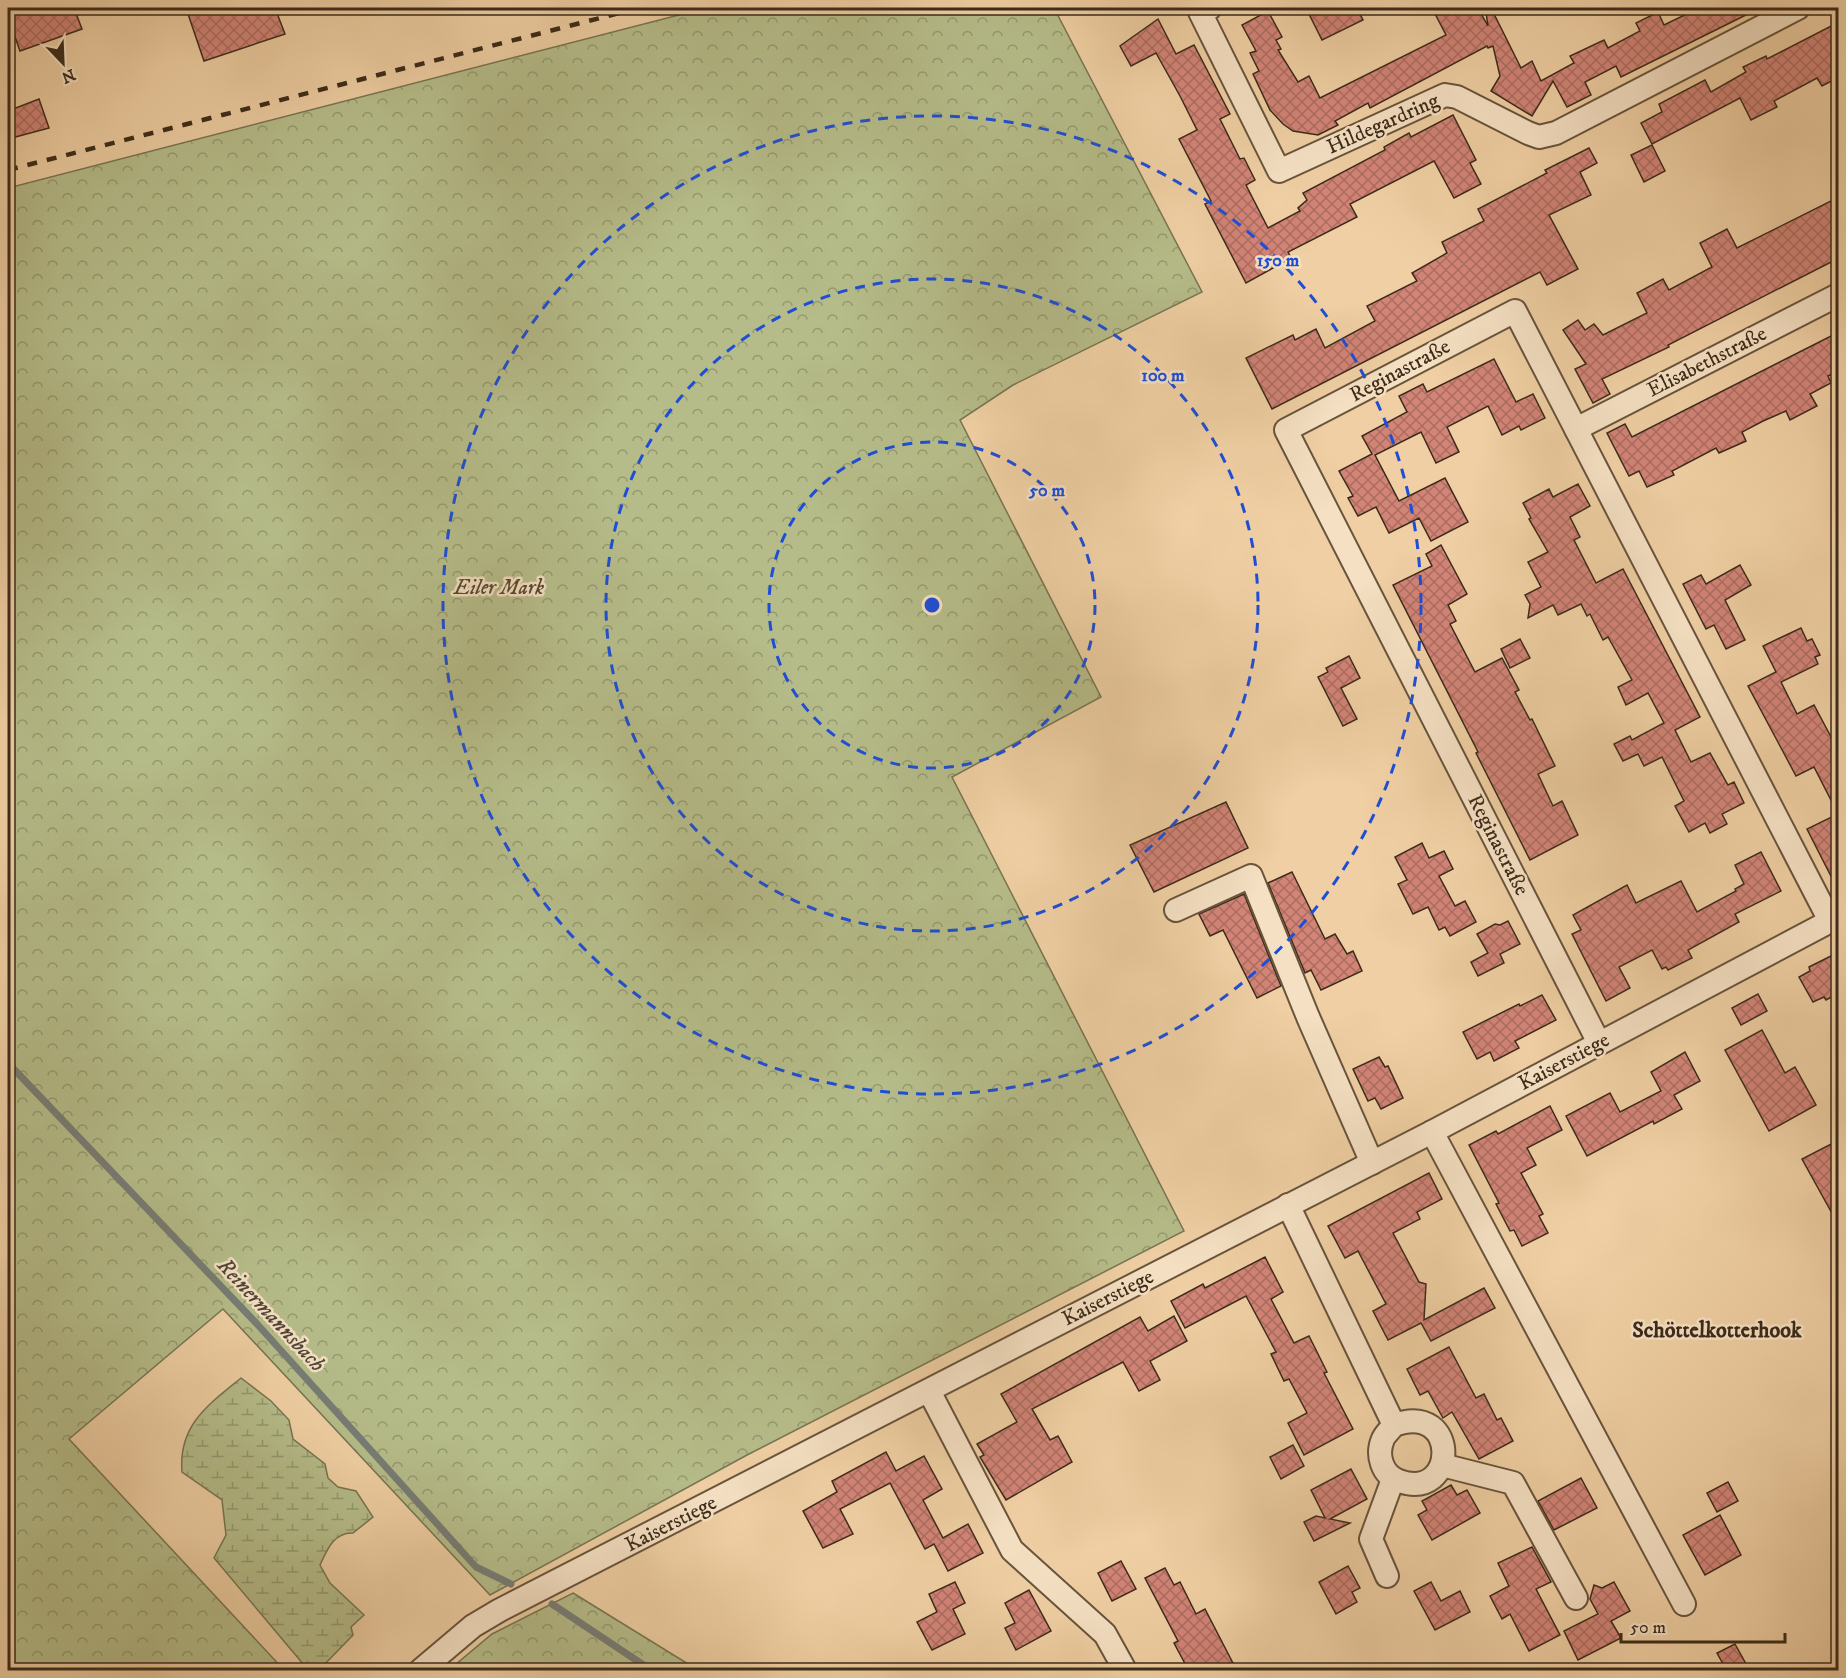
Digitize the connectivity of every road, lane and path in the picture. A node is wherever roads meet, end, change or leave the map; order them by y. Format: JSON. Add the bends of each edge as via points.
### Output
{"nodes":[{"id":1,"x":1210,"y":8,"type":"edge"},
{"id":2,"x":1788,"y":10,"type":"edge"},
{"id":3,"x":1839,"y":295,"type":"edge"},
{"id":4,"x":1576,"y":429,"type":"junction"},
{"id":5,"x":1176,"y":910,"type":"dead end"},
{"id":6,"x":1834,"y":919,"type":"edge"},
{"id":7,"x":1599,"y":1042,"type":"junction"},
{"id":8,"x":1432,"y":1132,"type":"junction"},
{"id":9,"x":1372,"y":1163,"type":"junction"},
{"id":10,"x":1288,"y":1205,"type":"junction"},
{"id":11,"x":929,"y":1390,"type":"junction"},
{"id":12,"x":1394,"y":1425,"type":"junction"},
{"id":13,"x":1442,"y":1465,"type":"junction"},
{"id":14,"x":1394,"y":1479,"type":"junction"},
{"id":15,"x":1387,"y":1576,"type":"dead end"},
{"id":16,"x":1576,"y":1598,"type":"dead end"},
{"id":17,"x":1684,"y":1604,"type":"dead end"},
{"id":18,"x":422,"y":1671,"type":"edge"},
{"id":19,"x":1125,"y":1671,"type":"edge"}],
"edges":[{"from":1,"to":2,"type":"street","name":"Hildegardring","via":[[1200,12],[1280,171],[1445,95],[1457,97],[1539,137],[1556,133]]},
{"from":3,"to":4,"type":"street","name":"Elisabethstraße"},
{"from":4,"to":6,"type":"street","name":"Reginastraße"},
{"from":4,"to":7,"type":"street","name":"Reginastraße","via":[[1515,311],[1286,430]]},
{"from":5,"to":9,"type":"street","via":[[1251,876]]},
{"from":6,"to":7,"type":"street","name":"Kaiserstiege"},
{"from":7,"to":8,"type":"street","name":"Kaiserstiege"},
{"from":8,"to":9,"type":"street","name":"Kaiserstiege"},
{"from":8,"to":17,"type":"street"},
{"from":9,"to":10,"type":"street","name":"Kaiserstiege"},
{"from":10,"to":11,"type":"street","name":"Kaiserstiege"},
{"from":10,"to":12,"type":"street"},
{"from":11,"to":18,"type":"street","name":"Kaiserstiege","via":[[500,1610],[473,1626]]},
{"from":11,"to":19,"type":"street","via":[[1012,1550],[1106,1634]]},
{"from":12,"to":13,"type":"street","via":[[1422,1421],[1436,1429],[1443,1440]]},
{"from":12,"to":14,"type":"street","via":[[1383,1437],[1379,1454],[1384,1469]]},
{"from":13,"to":14,"type":"street","via":[[1425,1482],[1410,1485]]},
{"from":13,"to":16,"type":"street","via":[[1513,1484]]},
{"from":14,"to":15,"type":"street","via":[[1371,1539]]}]}
